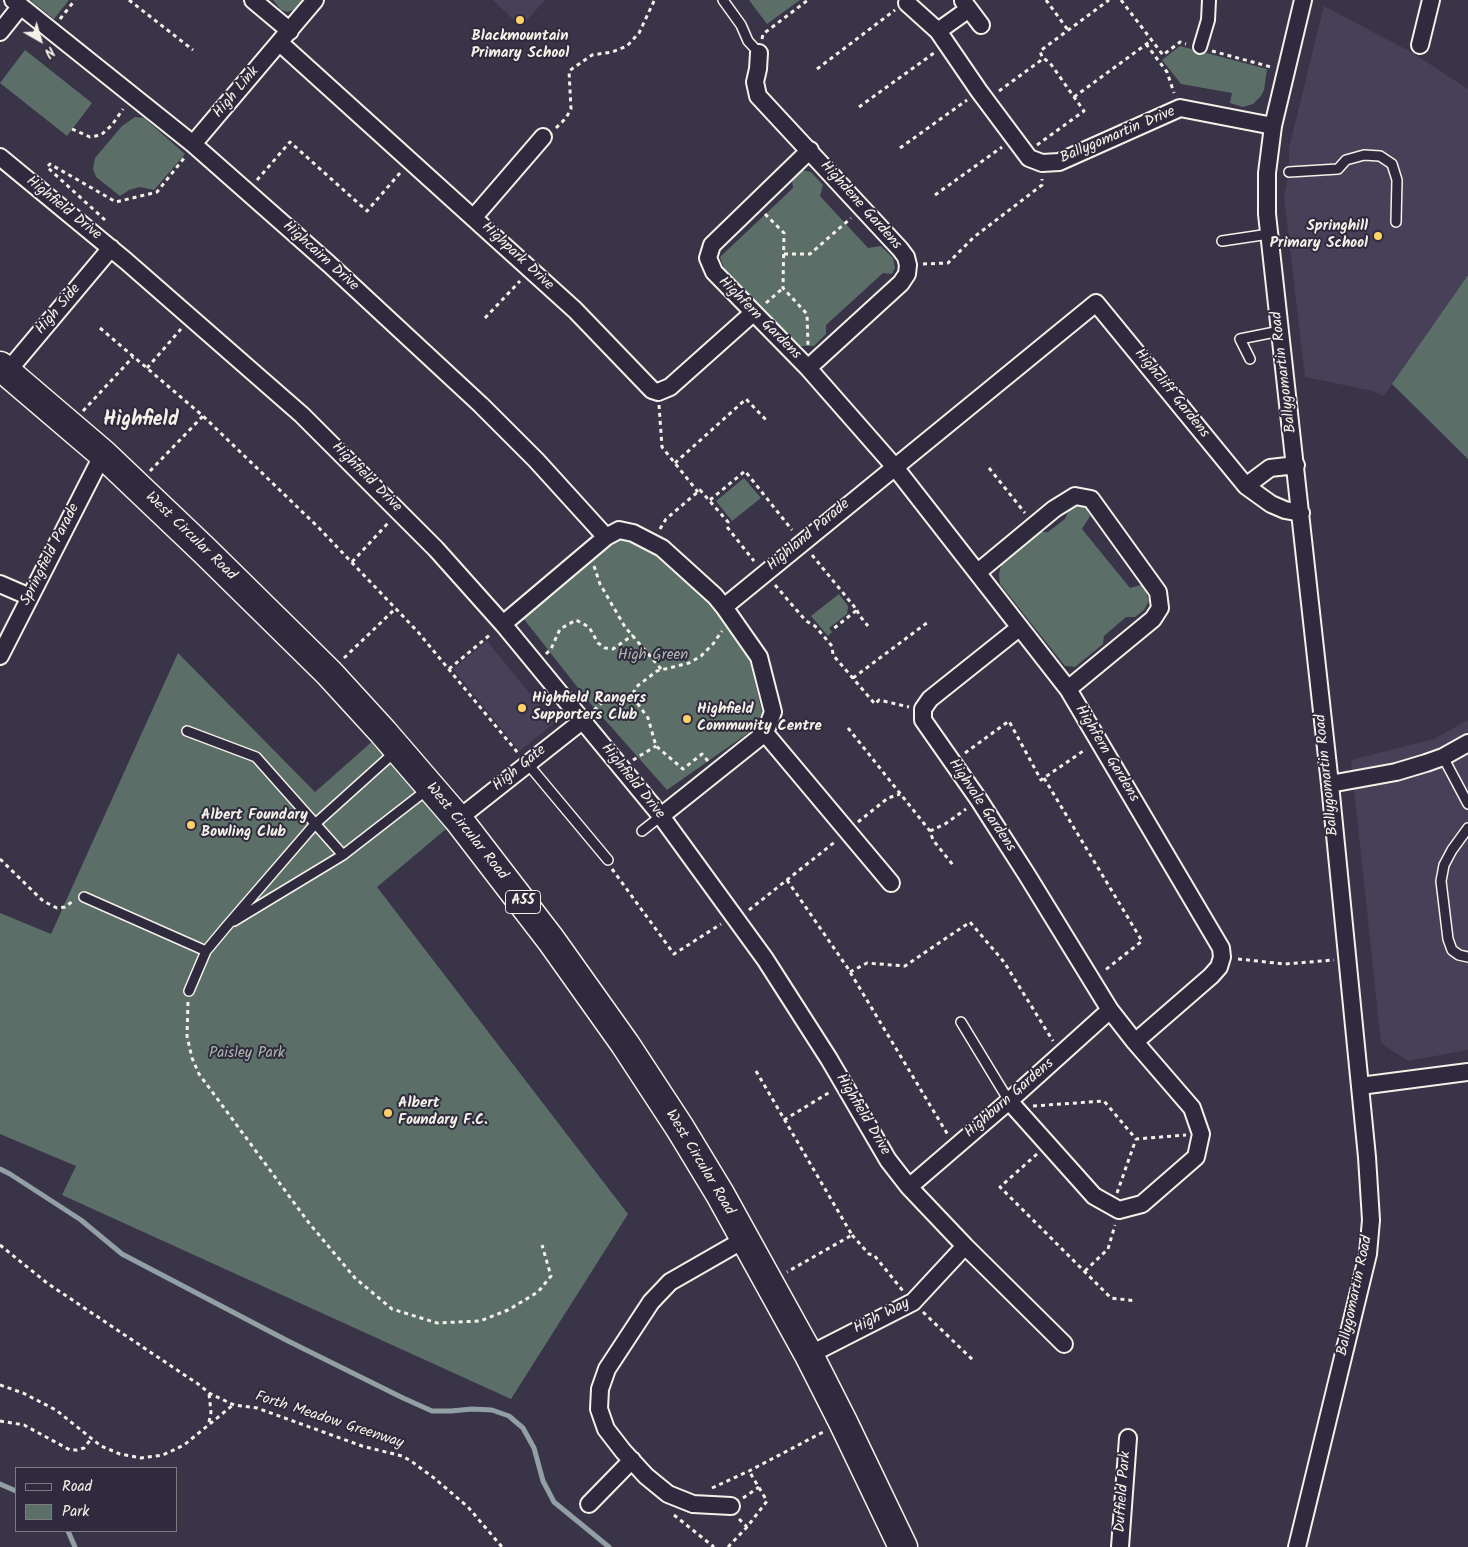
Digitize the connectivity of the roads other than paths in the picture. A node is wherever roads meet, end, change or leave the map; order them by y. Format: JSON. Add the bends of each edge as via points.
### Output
{"nodes":[{"id":1,"x":253,"y":0,"type":"edge"},
{"id":2,"x":316,"y":0,"type":"edge"},
{"id":3,"x":723,"y":0,"type":"edge"},
{"id":4,"x":1210,"y":0,"type":"edge"},
{"id":5,"x":1303,"y":0,"type":"edge"},
{"id":6,"x":1431,"y":0,"type":"edge"},
{"id":7,"x":16,"y":3,"type":"edge"},
{"id":8,"x":966,"y":4,"type":"edge"},
{"id":9,"x":901,"y":6,"type":"road end"},
{"id":10,"x":981,"y":25,"type":"dead end"},
{"id":11,"x":0,"y":32,"type":"edge"},
{"id":12,"x":285,"y":37,"type":"junction"},
{"id":13,"x":943,"y":37,"type":"junction"},
{"id":14,"x":1420,"y":45,"type":"dead end"},
{"id":15,"x":1200,"y":47,"type":"road end"},
{"id":16,"x":759,"y":54,"type":"joint"},
{"id":17,"x":1273,"y":126,"type":"junction"},
{"id":18,"x":533,"y":140,"type":"road end"},
{"id":19,"x":193,"y":144,"type":"junction"},
{"id":20,"x":810,"y":150,"type":"junction"},
{"id":21,"x":0,"y":157,"type":"edge"},
{"id":22,"x":1289,"y":172,"type":"dead end"},
{"id":23,"x":474,"y":217,"type":"junction"},
{"id":24,"x":1396,"y":222,"type":"dead end"},
{"id":25,"x":1269,"y":234,"type":"junction"},
{"id":26,"x":1222,"y":241,"type":"dead end"},
{"id":27,"x":111,"y":248,"type":"junction"},
{"id":28,"x":754,"y":313,"type":"junction"},
{"id":29,"x":1280,"y":331,"type":"junction"},
{"id":30,"x":1250,"y":359,"type":"dead end"},
{"id":31,"x":808,"y":368,"type":"junction"},
{"id":32,"x":4,"y":369,"type":"edge"},
{"id":33,"x":103,"y":454,"type":"junction"},
{"id":34,"x":1296,"y":465,"type":"junction"},
{"id":35,"x":894,"y":466,"type":"junction"},
{"id":36,"x":1246,"y":486,"type":"junction"},
{"id":37,"x":1301,"y":513,"type":"junction"},
{"id":38,"x":606,"y":537,"type":"junction"},
{"id":39,"x":978,"y":572,"type":"junction"},
{"id":40,"x":0,"y":584,"type":"edge"},
{"id":41,"x":30,"y":597,"type":"junction"},
{"id":42,"x":729,"y":613,"type":"junction"},
{"id":43,"x":503,"y":624,"type":"junction"},
{"id":44,"x":1019,"y":628,"type":"junction"},
{"id":45,"x":0,"y":656,"type":"edge"},
{"id":46,"x":1068,"y":689,"type":"junction"},
{"id":47,"x":582,"y":721,"type":"junction"},
{"id":48,"x":187,"y":731,"type":"dead end"},
{"id":49,"x":765,"y":733,"type":"junction"},
{"id":50,"x":1468,"y":743,"type":"edge"},
{"id":51,"x":398,"y":750,"type":"junction"},
{"id":52,"x":1443,"y":757,"type":"junction"},
{"id":53,"x":527,"y":763,"type":"junction"},
{"id":54,"x":1330,"y":784,"type":"junction"},
{"id":55,"x":431,"y":787,"type":"junction"},
{"id":56,"x":1468,"y":804,"type":"edge"},
{"id":57,"x":661,"y":816,"type":"junction"},
{"id":58,"x":458,"y":819,"type":"junction"},
{"id":59,"x":315,"y":824,"type":"junction"},
{"id":60,"x":1468,"y":828,"type":"edge"},
{"id":61,"x":642,"y":831,"type":"dead end"},
{"id":62,"x":342,"y":855,"type":"junction"},
{"id":63,"x":608,"y":860,"type":"road end"},
{"id":64,"x":891,"y":883,"type":"dead end"},
{"id":65,"x":84,"y":897,"type":"road end"},
{"id":66,"x":226,"y":927,"type":"junction"},
{"id":67,"x":206,"y":951,"type":"junction"},
{"id":68,"x":1468,"y":957,"type":"edge"},
{"id":69,"x":189,"y":991,"type":"road end"},
{"id":70,"x":1110,"y":1010,"type":"junction"},
{"id":71,"x":961,"y":1022,"type":"dead end"},
{"id":72,"x":1135,"y":1042,"type":"junction"},
{"id":73,"x":1468,"y":1072,"type":"edge"},
{"id":74,"x":1360,"y":1086,"type":"junction"},
{"id":75,"x":1012,"y":1104,"type":"junction"},
{"id":76,"x":909,"y":1187,"type":"junction"},
{"id":77,"x":745,"y":1239,"type":"junction"},
{"id":78,"x":965,"y":1246,"type":"junction"},
{"id":79,"x":1064,"y":1344,"type":"dead end"},
{"id":80,"x":809,"y":1354,"type":"junction"},
{"id":81,"x":1128,"y":1438,"type":"dead end"},
{"id":82,"x":632,"y":1460,"type":"junction"},
{"id":83,"x":589,"y":1504,"type":"dead end"},
{"id":84,"x":731,"y":1506,"type":"dead end"},
{"id":85,"x":903,"y":1547,"type":"edge"},
{"id":86,"x":1120,"y":1547,"type":"edge"},
{"id":87,"x":1298,"y":1547,"type":"edge"}],
"edges":[{"from":1,"to":12,"type":"street","name":"Highpark Drive"},
{"from":2,"to":12,"type":"street","name":"High Link"},
{"from":3,"to":16,"type":"lane"},
{"from":4,"to":15,"type":"street"},
{"from":5,"to":17,"type":"street","name":"Ballygomartin Road"},
{"from":6,"to":14,"type":"street"},
{"from":7,"to":11,"type":"street"},
{"from":7,"to":19,"type":"street","name":"Highcairn Drive"},
{"from":8,"to":10,"type":"street"},
{"from":8,"to":13,"type":"street"},
{"from":9,"to":13,"type":"street"},
{"from":12,"to":19,"type":"street","name":"High Link"},
{"from":12,"to":23,"type":"street","name":"Highpark Drive"},
{"from":13,"to":17,"type":"street","name":"Ballygomartin Drive","via":[[1029,158],[1042,163],[1059,162],[1180,108]]},
{"from":16,"to":20,"type":"street","name":"Highdene Gardens","via":[[755,82],[758,96]]},
{"from":17,"to":25,"type":"street","name":"Ballygomartin Road","via":[[1266,192]]},
{"from":18,"to":23,"type":"street"},
{"from":19,"to":38,"type":"street","name":"Highcairn Drive","via":[[481,405]]},
{"from":20,"to":28,"type":"street","name":"Highfern Gardens","via":[[712,245],[708,258],[714,272]]},
{"from":20,"to":31,"type":"street","name":"Highdene Gardens","via":[[900,249],[908,265],[901,283]]},
{"from":21,"to":27,"type":"street","name":"Highfield Drive"},
{"from":22,"to":24,"type":"lane","via":[[1338,169],[1346,160],[1380,156],[1392,164],[1397,180]]},
{"from":23,"to":28,"type":"street","name":"Highpark Drive","via":[[575,310],[652,390],[658,392],[670,387]]},
{"from":25,"to":26,"type":"lane"},
{"from":25,"to":29,"type":"street","name":"Ballygomartin Road"},
{"from":27,"to":32,"type":"street","name":"High Side"},
{"from":27,"to":43,"type":"street","name":"Highfield Drive","via":[[302,415],[436,549]]},
{"from":28,"to":31,"type":"street","name":"Highfern Gardens"},
{"from":29,"to":30,"type":"lane","via":[[1240,339]]},
{"from":29,"to":34,"type":"street","name":"Ballygomartin Road"},
{"from":31,"to":35,"type":"street","name":"Highfern Gardens"},
{"from":32,"to":33,"type":"highway","name":"West Circular Road","number":"A55"},
{"from":33,"to":41,"type":"street","name":"Springfield Parade"},
{"from":33,"to":51,"type":"highway","name":"West Circular Road","number":"A55","via":[[275,618]]},
{"from":34,"to":36,"type":"street","via":[[1270,468]]},
{"from":34,"to":37,"type":"street","name":"Ballygomartin Road"},
{"from":35,"to":36,"type":"street","name":"Highcliff Gardens","via":[[1096,303]]},
{"from":35,"to":39,"type":"street","name":"Highfern Gardens"},
{"from":35,"to":42,"type":"street","name":"Highland Parade","via":[[764,574]]},
{"from":36,"to":37,"type":"street","name":"Highcliff Gardens","via":[[1271,504]]},
{"from":37,"to":54,"type":"street","name":"Ballygomartin Road"},
{"from":38,"to":42,"type":"street","via":[[619,530],[633,533],[662,548]]},
{"from":38,"to":43,"type":"street"},
{"from":39,"to":44,"type":"street","name":"Highfern Gardens"},
{"from":39,"to":46,"type":"street","via":[[1054,509],[1075,496],[1091,499],[1158,592],[1160,608],[1153,618]]},
{"from":40,"to":41,"type":"street"},
{"from":41,"to":45,"type":"street","name":"Springfield Parade"},
{"from":42,"to":49,"type":"street","via":[[759,657],[772,712]]},
{"from":43,"to":47,"type":"street","name":"Highfield Drive"},
{"from":44,"to":46,"type":"street","name":"Highfern Gardens"},
{"from":44,"to":70,"type":"street","name":"Highvale Gardens","via":[[930,699],[923,710],[923,720],[979,800]]},
{"from":46,"to":72,"type":"street","name":"Highfern Gardens","via":[[1221,948],[1219,967],[1211,976]]},
{"from":47,"to":53,"type":"street","name":"High Gate"},
{"from":47,"to":57,"type":"street","name":"Highfield Drive"},
{"from":48,"to":59,"type":"lane","via":[[256,757]]},
{"from":49,"to":57,"type":"street"},
{"from":49,"to":64,"type":"street"},
{"from":50,"to":52,"type":"street"},
{"from":51,"to":55,"type":"highway","name":"West Circular Road","number":"A55"},
{"from":51,"to":59,"type":"lane"},
{"from":52,"to":54,"type":"street","via":[[1396,772]]},
{"from":52,"to":56,"type":"lane"},
{"from":53,"to":58,"type":"street","name":"High Gate"},
{"from":53,"to":63,"type":"lane"},
{"from":54,"to":74,"type":"street","name":"Ballygomartin Road"},
{"from":55,"to":58,"type":"highway","name":"West Circular Road","number":"A55"},
{"from":55,"to":62,"type":"lane"},
{"from":57,"to":61,"type":"lane"},
{"from":57,"to":76,"type":"street","name":"Highfield Drive","via":[[765,959],[888,1160]]},
{"from":58,"to":77,"type":"highway","name":"West Circular Road","number":"A55","via":[[551,940],[625,1044],[680,1128]]},
{"from":59,"to":62,"type":"lane"},
{"from":59,"to":66,"type":"lane"},
{"from":60,"to":68,"type":"lane","via":[[1444,865],[1441,880],[1452,950],[1459,956]]},
{"from":62,"to":66,"type":"lane"},
{"from":65,"to":67,"type":"lane"},
{"from":66,"to":67,"type":"lane"},
{"from":67,"to":69,"type":"lane"},
{"from":70,"to":72,"type":"street","name":"Highvale Gardens"},
{"from":70,"to":75,"type":"street","name":"Highburn Gardens"},
{"from":71,"to":75,"type":"lane"},
{"from":72,"to":75,"type":"street","name":"Highvale Gardens","via":[[1192,1108],[1201,1134],[1196,1157],[1142,1204],[1116,1208],[1094,1196]]},
{"from":73,"to":74,"type":"street"},
{"from":74,"to":87,"type":"street","name":"Ballygomartin Road","via":[[1370,1188],[1369,1245]]},
{"from":75,"to":76,"type":"street","name":"Highburn Gardens","via":[[956,1145]]},
{"from":76,"to":78,"type":"street","name":"Highfield Drive"},
{"from":77,"to":80,"type":"highway","name":"West Circular Road","number":"A55"},
{"from":77,"to":82,"type":"street","via":[[670,1282],[651,1302],[607,1369],[600,1389],[600,1409],[606,1429]]},
{"from":78,"to":79,"type":"street","name":"Highfield Drive"},
{"from":78,"to":80,"type":"street","name":"High Way","via":[[913,1302]]},
{"from":80,"to":85,"type":"highway","name":"West Circular Road","number":"A55"},
{"from":81,"to":86,"type":"street","name":"Duffield Park"},
{"from":82,"to":83,"type":"street"},
{"from":82,"to":84,"type":"street","via":[[668,1494],[693,1504]]}]}
